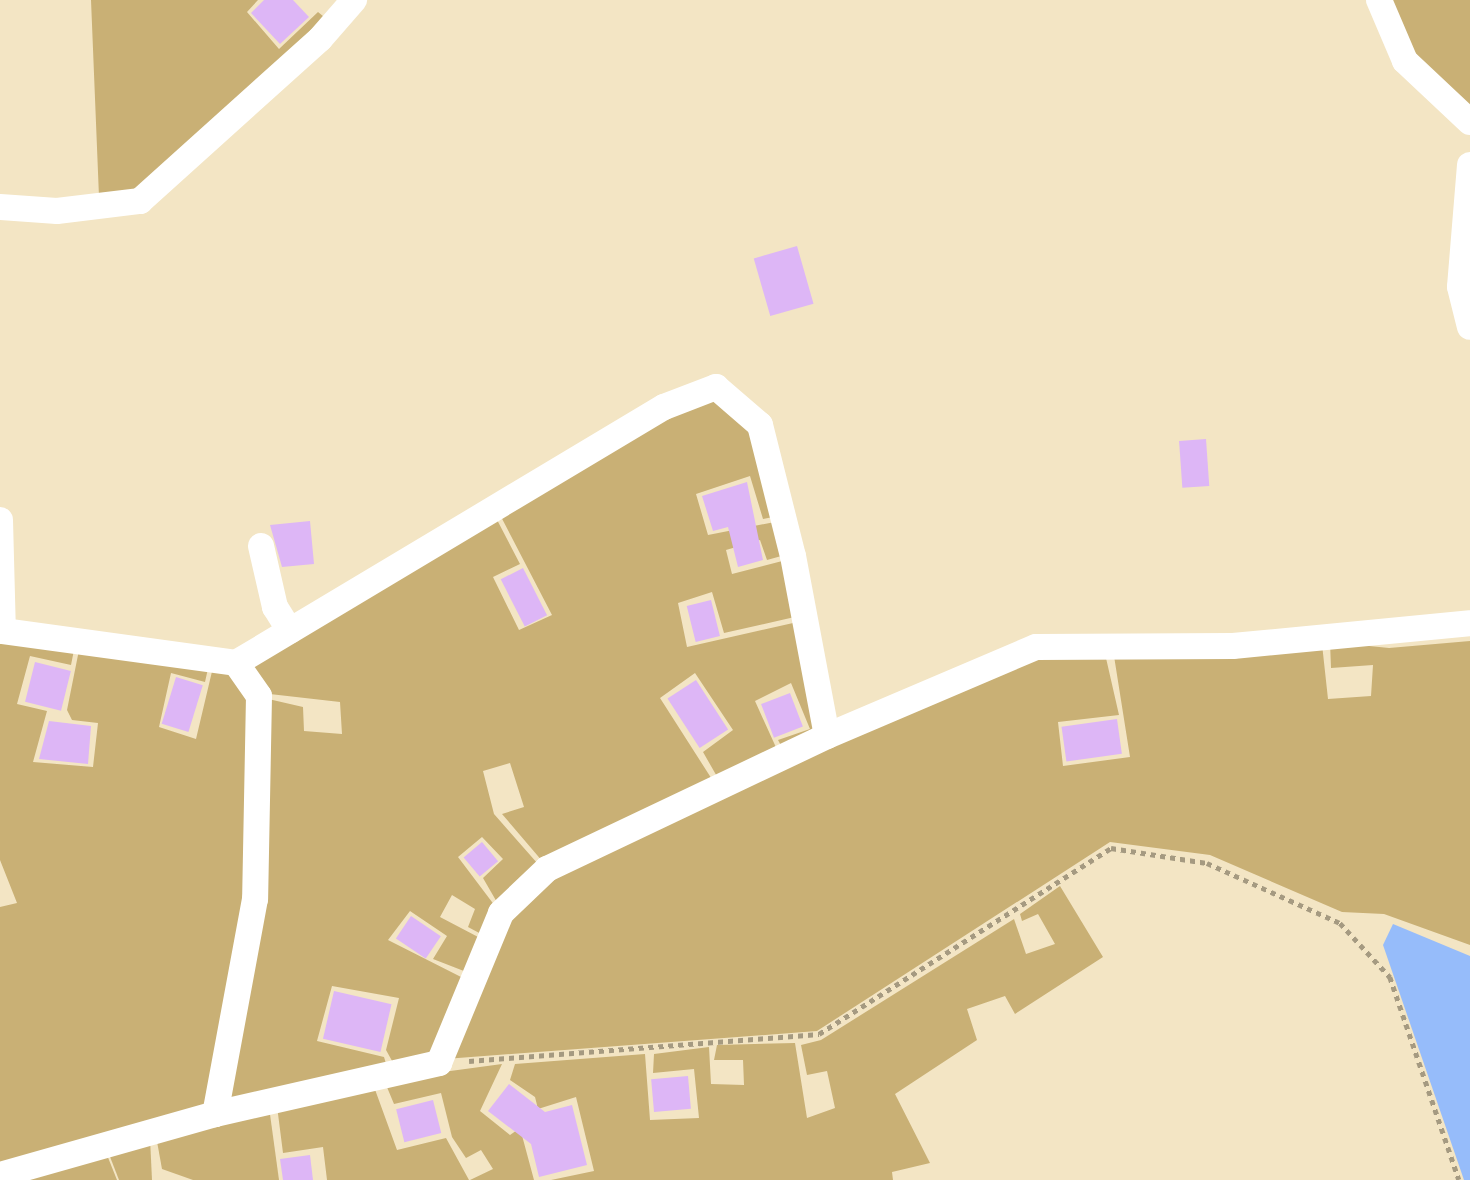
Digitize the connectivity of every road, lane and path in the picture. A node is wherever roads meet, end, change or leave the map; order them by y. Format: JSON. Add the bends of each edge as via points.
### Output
{"nodes":[{"id":1,"x":354,"y":0,"type":"edge"},
{"id":2,"x":1379,"y":0,"type":"edge"},
{"id":3,"x":1470,"y":122,"type":"edge"},
{"id":4,"x":1470,"y":164,"type":"edge"},
{"id":5,"x":0,"y":207,"type":"edge"},
{"id":6,"x":1470,"y":327,"type":"edge"},
{"id":7,"x":0,"y":520,"type":"edge"},
{"id":8,"x":261,"y":546,"type":"dead end"},
{"id":9,"x":1470,"y":623,"type":"edge"},
{"id":10,"x":1,"y":631,"type":"edge"},
{"id":11,"x":290,"y":631,"type":"junction"},
{"id":12,"x":236,"y":663,"type":"junction"},
{"id":13,"x":827,"y":736,"type":"junction"},
{"id":14,"x":439,"y":1063,"type":"junction"},
{"id":15,"x":215,"y":1114,"type":"junction"},
{"id":16,"x":0,"y":1175,"type":"edge"},
{"id":17,"x":1459,"y":1180,"type":"edge"}],
"edges":[{"from":1,"to":5,"type":"street","via":[[320,39],[140,201],[57,211]]},
{"from":2,"to":3,"type":"street","via":[[1405,61]]},
{"from":4,"to":6,"type":"street","via":[[1460,287]]},
{"from":7,"to":10,"type":"street"},
{"from":8,"to":11,"type":"street","via":[[275,607]]},
{"from":9,"to":13,"type":"street","via":[[1233,646],[1036,647]]},
{"from":10,"to":12,"type":"street"},
{"from":11,"to":12,"type":"street"},
{"from":11,"to":13,"type":"street","via":[[664,407],[716,387],[760,425],[793,556]]},
{"from":12,"to":15,"type":"street","via":[[258,695],[255,899]]},
{"from":13,"to":14,"type":"street","via":[[547,869],[501,914]]},
{"from":14,"to":15,"type":"street"},
{"from":14,"to":17,"type":"path","via":[[819,1034],[1111,848],[1207,863],[1340,923],[1390,977]]},
{"from":15,"to":16,"type":"street"}]}
